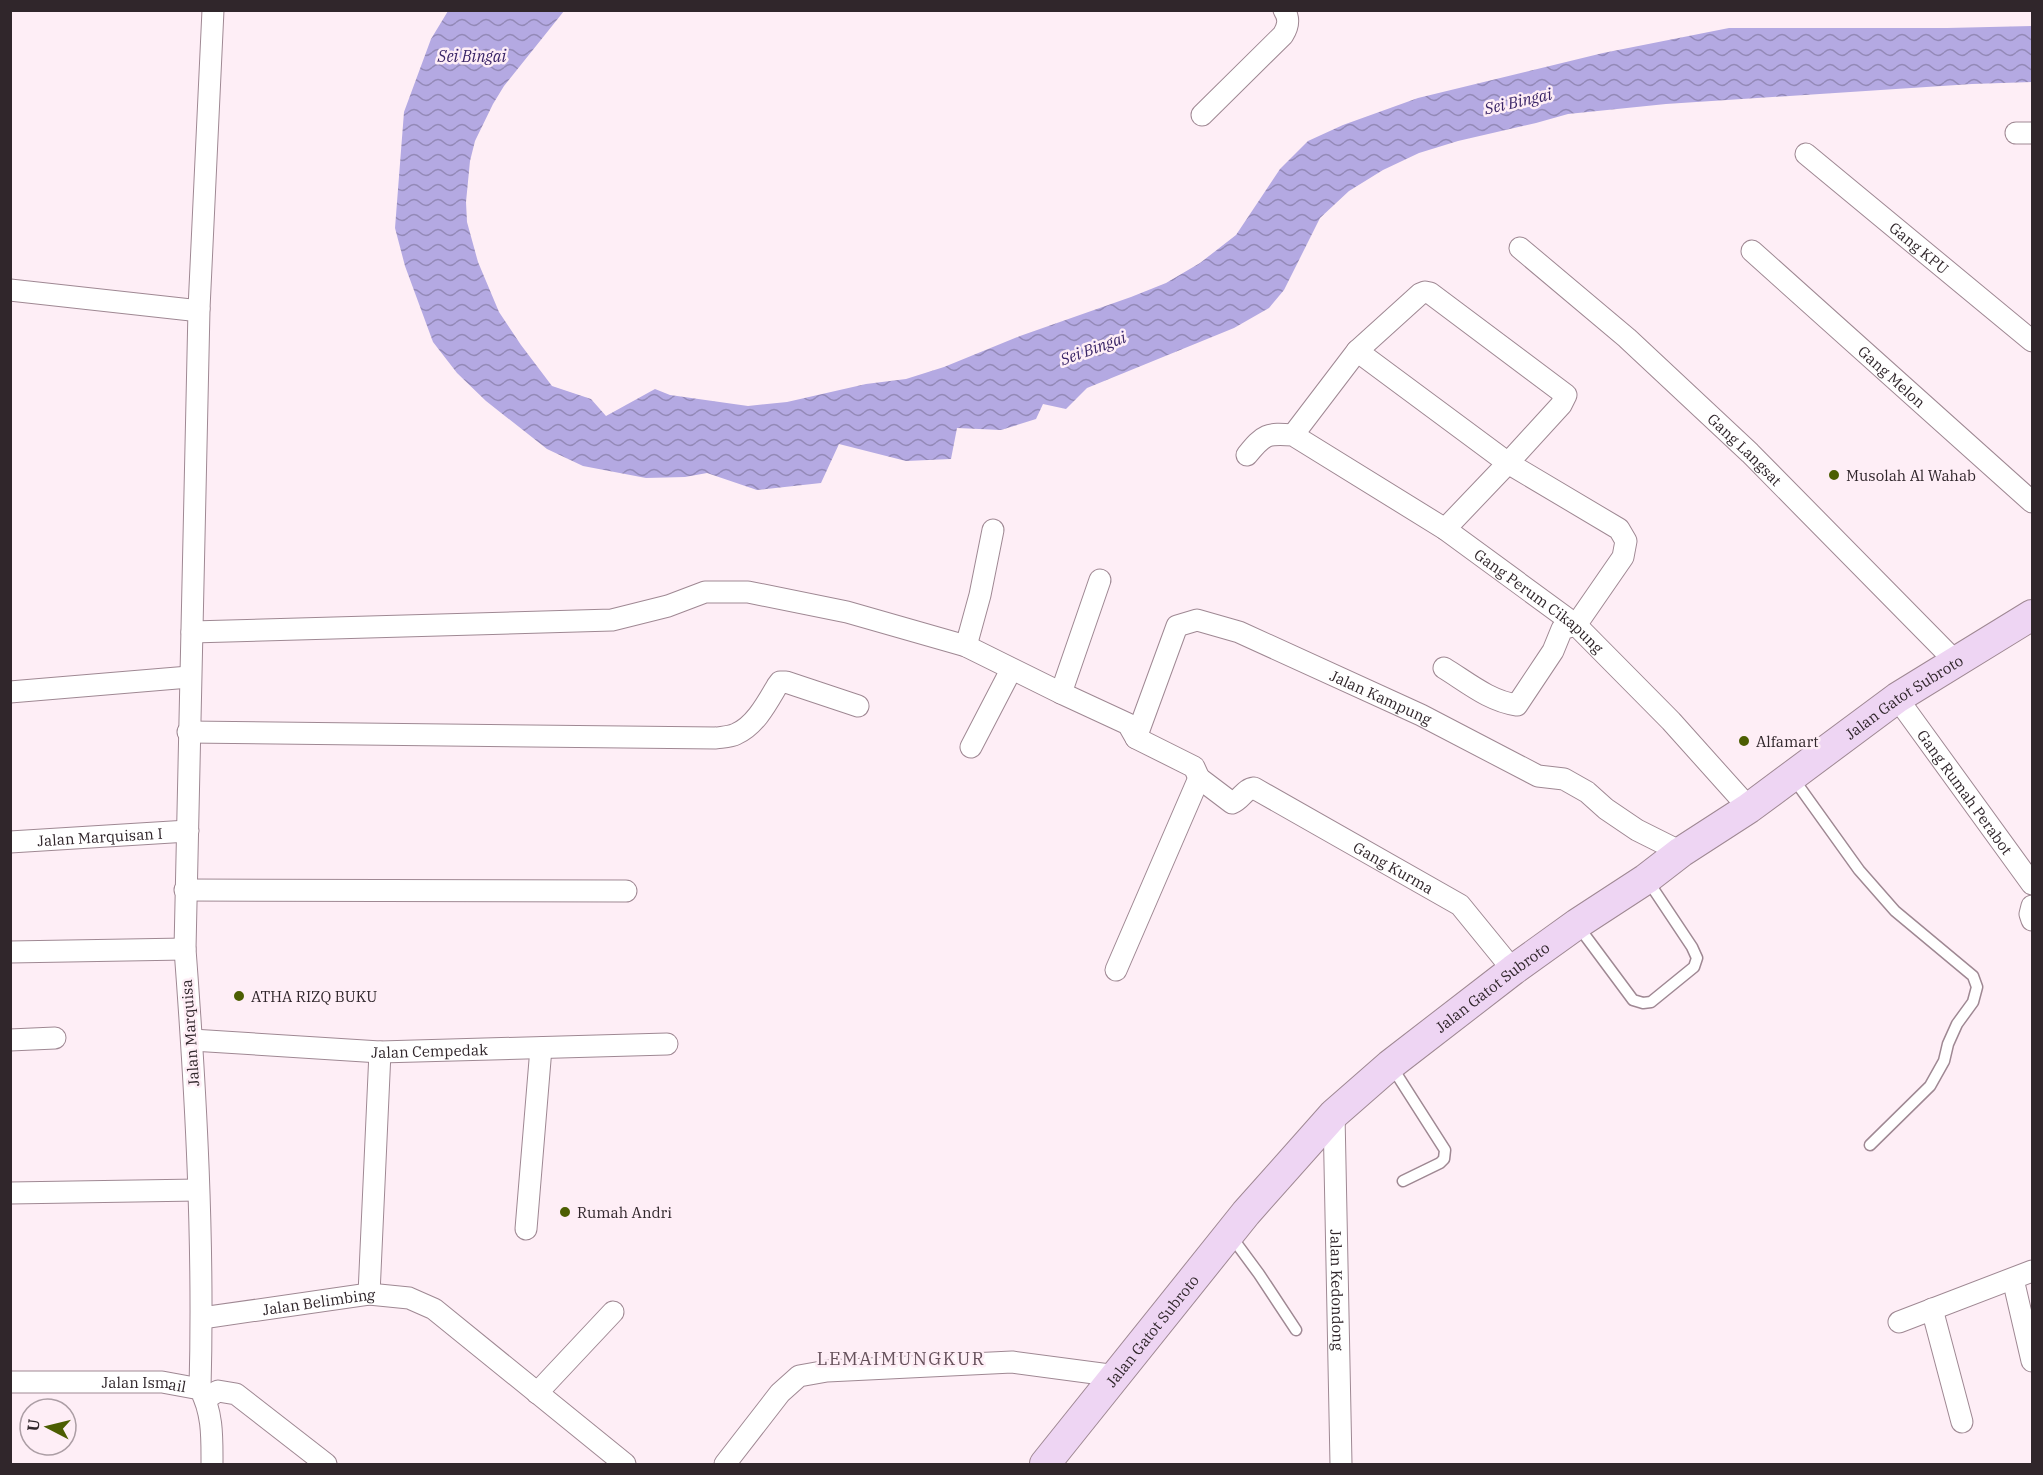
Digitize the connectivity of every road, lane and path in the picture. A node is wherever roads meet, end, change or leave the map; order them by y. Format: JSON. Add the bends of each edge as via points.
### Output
{"nodes":[{"id":1,"x":213,"y":10,"type":"edge"},
{"id":2,"x":1284,"y":10,"type":"edge"},
{"id":3,"x":1202,"y":115,"type":"dead end"},
{"id":4,"x":1806,"y":154,"type":"dead end"},
{"id":5,"x":1520,"y":248,"type":"dead end"},
{"id":6,"x":1752,"y":251,"type":"dead end"},
{"id":7,"x":10,"y":290,"type":"edge"},
{"id":8,"x":199,"y":309,"type":"junction"},
{"id":9,"x":2032,"y":341,"type":"edge"},
{"id":10,"x":1357,"y":351,"type":"junction"},
{"id":11,"x":1293,"y":435,"type":"junction"},
{"id":12,"x":1247,"y":455,"type":"dead end"},
{"id":13,"x":1508,"y":464,"type":"junction"},
{"id":14,"x":2032,"y":502,"type":"edge"},
{"id":15,"x":1445,"y":529,"type":"junction"},
{"id":16,"x":993,"y":530,"type":"dead end"},
{"id":17,"x":1100,"y":580,"type":"dead end"},
{"id":18,"x":2032,"y":615,"type":"edge"},
{"id":19,"x":1576,"y":625,"type":"junction"},
{"id":20,"x":192,"y":632,"type":"junction"},
{"id":21,"x":966,"y":646,"type":"junction"},
{"id":22,"x":1956,"y":662,"type":"junction"},
{"id":23,"x":1444,"y":668,"type":"dead end"},
{"id":24,"x":1011,"y":670,"type":"junction"},
{"id":25,"x":189,"y":677,"type":"junction"},
{"id":26,"x":10,"y":692,"type":"edge"},
{"id":27,"x":1061,"y":693,"type":"junction"},
{"id":28,"x":1897,"y":698,"type":"junction"},
{"id":29,"x":858,"y":706,"type":"dead end"},
{"id":30,"x":188,"y":732,"type":"junction"},
{"id":31,"x":1136,"y":738,"type":"junction"},
{"id":32,"x":970,"y":747,"type":"dead end"},
{"id":33,"x":1792,"y":776,"type":"junction"},
{"id":34,"x":1199,"y":778,"type":"junction"},
{"id":35,"x":1749,"y":808,"type":"junction"},
{"id":36,"x":188,"y":831,"type":"junction"},
{"id":37,"x":10,"y":842,"type":"edge"},
{"id":38,"x":1681,"y":852,"type":"junction"},
{"id":39,"x":1646,"y":879,"type":"junction"},
{"id":40,"x":2032,"y":884,"type":"edge"},
{"id":41,"x":185,"y":891,"type":"junction"},
{"id":42,"x":626,"y":891,"type":"dead end"},
{"id":43,"x":2032,"y":906,"type":"edge"},
{"id":44,"x":2032,"y":920,"type":"edge"},
{"id":45,"x":1577,"y":924,"type":"junction"},
{"id":46,"x":184,"y":949,"type":"junction"},
{"id":47,"x":10,"y":952,"type":"edge"},
{"id":48,"x":1116,"y":970,"type":"dead end"},
{"id":49,"x":1513,"y":970,"type":"junction"},
{"id":50,"x":55,"y":1038,"type":"dead end"},
{"id":51,"x":10,"y":1040,"type":"edge"},
{"id":52,"x":192,"y":1040,"type":"junction"},
{"id":53,"x":668,"y":1044,"type":"dead end"},
{"id":54,"x":541,"y":1048,"type":"junction"},
{"id":55,"x":380,"y":1052,"type":"junction"},
{"id":56,"x":1390,"y":1065,"type":"junction"},
{"id":57,"x":1334,"y":1114,"type":"junction"},
{"id":58,"x":1870,"y":1145,"type":"dead end"},
{"id":59,"x":1403,"y":1181,"type":"dead end"},
{"id":60,"x":198,"y":1190,"type":"junction"},
{"id":61,"x":10,"y":1193,"type":"edge"},
{"id":62,"x":526,"y":1229,"type":"dead end"},
{"id":63,"x":1230,"y":1234,"type":"junction"},
{"id":64,"x":2032,"y":1271,"type":"edge"},
{"id":65,"x":2013,"y":1279,"type":"junction"},
{"id":66,"x":369,"y":1294,"type":"junction"},
{"id":67,"x":1932,"y":1309,"type":"junction"},
{"id":68,"x":613,"y":1312,"type":"dead end"},
{"id":69,"x":202,"y":1318,"type":"junction"},
{"id":70,"x":1899,"y":1322,"type":"dead end"},
{"id":71,"x":2029,"y":1328,"type":"edge"},
{"id":72,"x":1296,"y":1330,"type":"dead end"},
{"id":73,"x":2032,"y":1361,"type":"edge"},
{"id":74,"x":1117,"y":1376,"type":"junction"},
{"id":75,"x":10,"y":1382,"type":"edge"},
{"id":76,"x":537,"y":1393,"type":"junction"},
{"id":77,"x":203,"y":1394,"type":"junction"},
{"id":78,"x":1962,"y":1422,"type":"dead end"},
{"id":79,"x":212,"y":1464,"type":"edge"},
{"id":80,"x":326,"y":1464,"type":"edge"},
{"id":81,"x":625,"y":1464,"type":"edge"},
{"id":82,"x":726,"y":1464,"type":"edge"},
{"id":83,"x":1046,"y":1464,"type":"edge"},
{"id":84,"x":1341,"y":1464,"type":"edge"}],
"edges":[{"from":1,"to":8,"type":"street","name":"Jalan Marquisa"},
{"from":2,"to":3,"type":"street","via":[[1288,19],[1283,35]]},
{"from":4,"to":9,"type":"street","name":"Gang KPU"},
{"from":5,"to":22,"type":"street","name":"Gang Langsat","via":[[1627,338],[1750,453]]},
{"from":6,"to":14,"type":"street","name":"Gang Melon"},
{"from":7,"to":8,"type":"street"},
{"from":8,"to":20,"type":"street","name":"Jalan Marquisa"},
{"from":10,"to":11,"type":"street"},
{"from":10,"to":13,"type":"street"},
{"from":10,"to":13,"type":"street","via":[[1420,294],[1430,293],[1446,304],[1566,395]]},
{"from":11,"to":12,"type":"street","via":[[1275,433],[1260,438]]},
{"from":11,"to":15,"type":"street","name":"Gang Perum Cikapung"},
{"from":13,"to":15,"type":"street"},
{"from":13,"to":19,"type":"street","via":[[1619,529],[1626,542],[1623,557]]},
{"from":15,"to":19,"type":"street","name":"Gang Perum Cikapung"},
{"from":16,"to":21,"type":"street"},
{"from":17,"to":27,"type":"street"},
{"from":18,"to":22,"type":"main road","name":"Jalan Gatot Subroto"},
{"from":19,"to":23,"type":"street","via":[[1562,629],[1553,651],[1516,705],[1470,686]]},
{"from":19,"to":35,"type":"street","name":"Gang Perum Cikapung","via":[[1671,721]]},
{"from":20,"to":21,"type":"street","via":[[612,620],[705,592],[748,592],[847,612]]},
{"from":20,"to":25,"type":"street","name":"Jalan Marquisa"},
{"from":21,"to":24,"type":"street"},
{"from":22,"to":28,"type":"main road","name":"Jalan Gatot Subroto"},
{"from":24,"to":27,"type":"street"},
{"from":24,"to":32,"type":"street"},
{"from":25,"to":26,"type":"street"},
{"from":25,"to":30,"type":"street","name":"Jalan Marquisa"},
{"from":27,"to":31,"type":"street","via":[[1128,724]]},
{"from":28,"to":33,"type":"main road","name":"Jalan Gatot Subroto"},
{"from":28,"to":40,"type":"street","name":"Gang Rumah Perabot"},
{"from":29,"to":30,"type":"street","via":[[780,682],[750,724],[736,735],[716,738]]},
{"from":30,"to":36,"type":"street","name":"Jalan Marquisa"},
{"from":31,"to":34,"type":"street","via":[[1194,767]]},
{"from":31,"to":38,"type":"street","name":"Jalan Kampung","via":[[1177,626],[1197,620],[1272,646],[1421,715],[1538,776],[1564,779],[1637,830]]},
{"from":33,"to":35,"type":"main road","name":"Jalan Gatot Subroto"},
{"from":33,"to":58,"type":"lane","via":[[1859,870],[1895,911],[1973,976],[1977,987],[1930,1086]]},
{"from":34,"to":48,"type":"street"},
{"from":34,"to":49,"type":"street","name":"Gang Kurma","via":[[1232,803],[1247,789],[1254,788],[1460,905]]},
{"from":35,"to":38,"type":"main road","name":"Jalan Gatot Subroto"},
{"from":36,"to":37,"type":"street","name":"Jalan Marquisan I"},
{"from":36,"to":41,"type":"street","name":"Jalan Marquisa"},
{"from":38,"to":39,"type":"main road","name":"Jalan Gatot Subroto"},
{"from":39,"to":45,"type":"main road","name":"Jalan Gatot Subroto"},
{"from":39,"to":45,"type":"lane","via":[[1697,958],[1694,967],[1652,1002],[1633,1000]]},
{"from":41,"to":42,"type":"street"},
{"from":41,"to":46,"type":"street","name":"Jalan Marquisa"},
{"from":43,"to":44,"type":"street"},
{"from":45,"to":49,"type":"main road","name":"Jalan Gatot Subroto"},
{"from":46,"to":47,"type":"street"},
{"from":46,"to":52,"type":"street","name":"Jalan Marquisa"},
{"from":49,"to":56,"type":"main road","name":"Jalan Gatot Subroto"},
{"from":50,"to":51,"type":"street"},
{"from":52,"to":55,"type":"street","name":"Jalan Cempedak"},
{"from":52,"to":60,"type":"street","name":"Jalan Marquisa"},
{"from":53,"to":54,"type":"street","name":"Jalan Cempedak"},
{"from":54,"to":55,"type":"street","name":"Jalan Cempedak"},
{"from":54,"to":62,"type":"street"},
{"from":55,"to":66,"type":"street"},
{"from":56,"to":57,"type":"main road","name":"Jalan Gatot Subroto"},
{"from":56,"to":59,"type":"lane","via":[[1445,1150],[1440,1164]]},
{"from":57,"to":63,"type":"main road","name":"Jalan Gatot Subroto"},
{"from":57,"to":84,"type":"street","name":"Jalan Kedondong"},
{"from":60,"to":61,"type":"street"},
{"from":60,"to":69,"type":"street","name":"Jalan Marquisa"},
{"from":63,"to":72,"type":"lane"},
{"from":63,"to":74,"type":"main road","name":"Jalan Gatot Subroto"},
{"from":64,"to":65,"type":"street"},
{"from":65,"to":67,"type":"street"},
{"from":65,"to":71,"type":"street"},
{"from":66,"to":69,"type":"street","name":"Jalan Belimbing"},
{"from":66,"to":76,"type":"street","name":"Jalan Belimbing","via":[[410,1298],[434,1309]]},
{"from":67,"to":70,"type":"street"},
{"from":67,"to":78,"type":"street"},
{"from":68,"to":76,"type":"street"},
{"from":69,"to":77,"type":"street","name":"Jalan Marquisa"},
{"from":71,"to":73,"type":"street"},
{"from":74,"to":82,"type":"street","via":[[1012,1362],[827,1371],[799,1376],[780,1393]]},
{"from":74,"to":83,"type":"main road","name":"Jalan Gatot Subroto"},
{"from":75,"to":77,"type":"street","name":"Jalan Ismail","via":[[162,1382]]},
{"from":76,"to":81,"type":"street","name":"Jalan Belimbing"},
{"from":77,"to":79,"type":"street","name":"Jalan Ismail","via":[[212,1425]]},
{"from":77,"to":80,"type":"street","via":[[236,1394]]}]}
